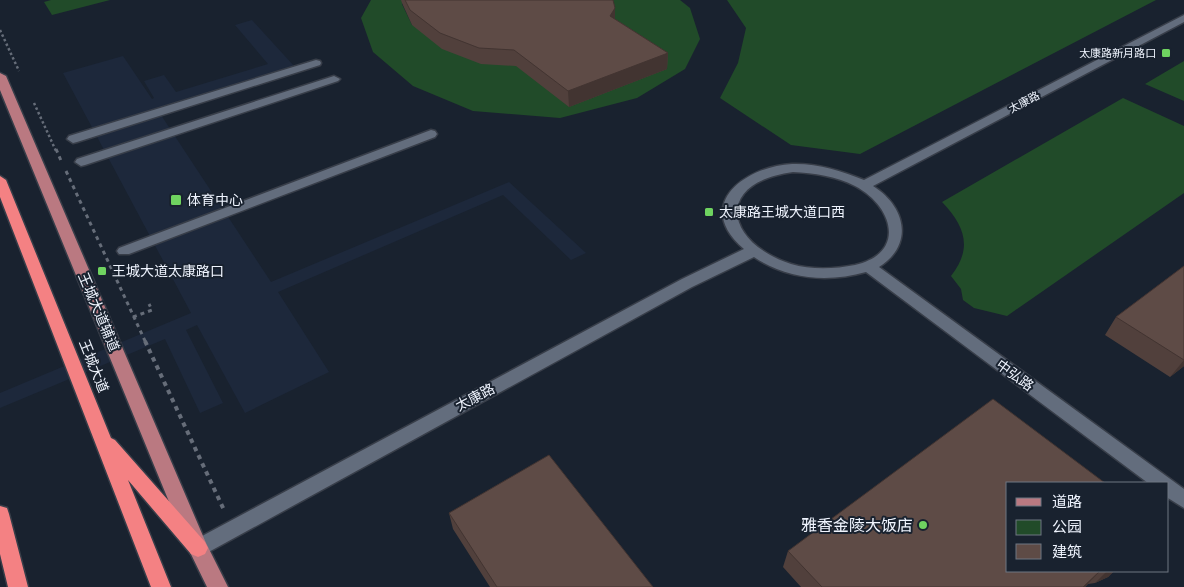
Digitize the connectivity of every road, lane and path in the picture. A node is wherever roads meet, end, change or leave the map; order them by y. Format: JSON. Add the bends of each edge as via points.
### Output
{"nodes":[{"id":1,"x":1184,"y":18,"type":"edge"},
{"id":2,"x":0,"y":30,"type":"edge"},
{"id":3,"x":316,"y":64,"type":"dead end"},
{"id":4,"x":21,"y":75,"type":"dead end"},
{"id":5,"x":0,"y":76,"type":"edge"},
{"id":6,"x":334,"y":79,"type":"dead end"},
{"id":7,"x":33,"y":102,"type":"dead end"},
{"id":8,"x":431,"y":134,"type":"dead end"},
{"id":9,"x":73,"y":139,"type":"dead end"},
{"id":10,"x":82,"y":162,"type":"dead end"},
{"id":11,"x":0,"y":180,"type":"edge"},
{"id":12,"x":864,"y":185,"type":"junction"},
{"id":13,"x":124,"y":251,"type":"dead end"},
{"id":14,"x":753,"y":251,"type":"junction"},
{"id":15,"x":868,"y":266,"type":"junction"},
{"id":16,"x":150,"y":304,"type":"dead end"},
{"id":17,"x":134,"y":317,"type":"junction"},
{"id":18,"x":102,"y":437,"type":"junction"},
{"id":19,"x":1161,"y":482,"type":"edge"},
{"id":20,"x":1169,"y":489,"type":"edge"},
{"id":21,"x":1184,"y":500,"type":"edge"},
{"id":22,"x":0,"y":514,"type":"edge"},
{"id":23,"x":233,"y":529,"type":"junction"},
{"id":24,"x":198,"y":548,"type":"junction"},
{"id":25,"x":18,"y":587,"type":"edge"},
{"id":26,"x":160,"y":587,"type":"edge"},
{"id":27,"x":218,"y":587,"type":"edge"}],
"edges":[{"from":1,"to":12,"type":"street","name":"太康路"},
{"from":2,"to":4,"type":"path"},
{"from":3,"to":9,"type":"street"},
{"from":5,"to":24,"type":"main road","name":"王城大道辅道"},
{"from":6,"to":10,"type":"street"},
{"from":7,"to":17,"type":"path"},
{"from":8,"to":13,"type":"street"},
{"from":11,"to":18,"type":"highway","name":"王城大道"},
{"from":12,"to":14,"type":"street","via":[[820,170],[793,168],[768,172],[748,181],[732,198],[729,215],[736,233]]},
{"from":12,"to":15,"type":"street","via":[[883,200],[895,218],[896,237],[888,254]]},
{"from":14,"to":15,"type":"street","via":[[778,265],[808,273],[840,274]]},
{"from":14,"to":23,"type":"street","name":"太康路","via":[[687,283]]},
{"from":15,"to":19,"type":"street","name":"中弘路"},
{"from":16,"to":17,"type":"path","via":[[152,310]]},
{"from":17,"to":23,"type":"path"},
{"from":18,"to":24,"type":"highway"},
{"from":18,"to":26,"type":"highway","name":"王城大道"},
{"from":20,"to":21,"type":"street"},
{"from":22,"to":25,"type":"highway"},
{"from":23,"to":24,"type":"street","name":"太康路"},
{"from":24,"to":27,"type":"main road","name":"王城大道辅道"}]}
